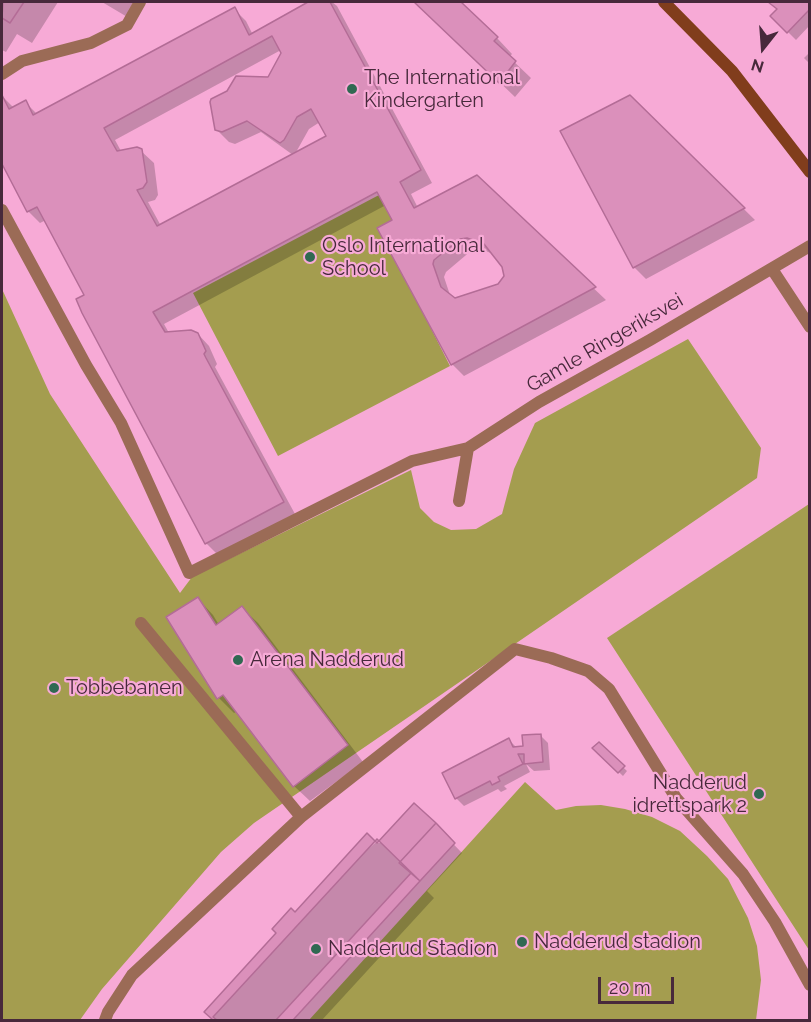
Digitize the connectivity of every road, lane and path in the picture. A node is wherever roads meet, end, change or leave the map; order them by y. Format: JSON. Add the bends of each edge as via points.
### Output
{"nodes":[{"id":1,"x":140,"y":2,"type":"edge"},
{"id":2,"x":664,"y":2,"type":"edge"},
{"id":3,"x":2,"y":74,"type":"edge"},
{"id":4,"x":810,"y":172,"type":"edge"},
{"id":5,"x":2,"y":210,"type":"edge"},
{"id":6,"x":810,"y":246,"type":"edge"},
{"id":7,"x":772,"y":269,"type":"junction"},
{"id":8,"x":810,"y":327,"type":"edge"},
{"id":9,"x":468,"y":448,"type":"junction"},
{"id":10,"x":459,"y":501,"type":"dead end"},
{"id":11,"x":141,"y":623,"type":"dead end"},
{"id":12,"x":301,"y":817,"type":"junction"},
{"id":13,"x":810,"y":985,"type":"edge"},
{"id":14,"x":105,"y":1020,"type":"edge"}],
"edges":[{"from":1,"to":3,"type":"lane","via":[[127,25],[91,43],[22,61]]},
{"from":2,"to":4,"type":"main road","via":[[732,71]]},
{"from":5,"to":9,"type":"lane","name":"Gamle Ringeriksvei","via":[[121,423],[189,573],[412,461]]},
{"from":6,"to":7,"type":"lane","name":"Gamle Ringeriksvei"},
{"from":7,"to":8,"type":"lane"},
{"from":7,"to":9,"type":"lane","name":"Gamle Ringeriksvei","via":[[539,402]]},
{"from":9,"to":10,"type":"lane"},
{"from":11,"to":12,"type":"lane"},
{"from":12,"to":13,"type":"lane","via":[[515,650],[551,658],[588,671],[609,689],[676,798],[756,893]]},
{"from":12,"to":14,"type":"lane","via":[[132,975]]}]}
